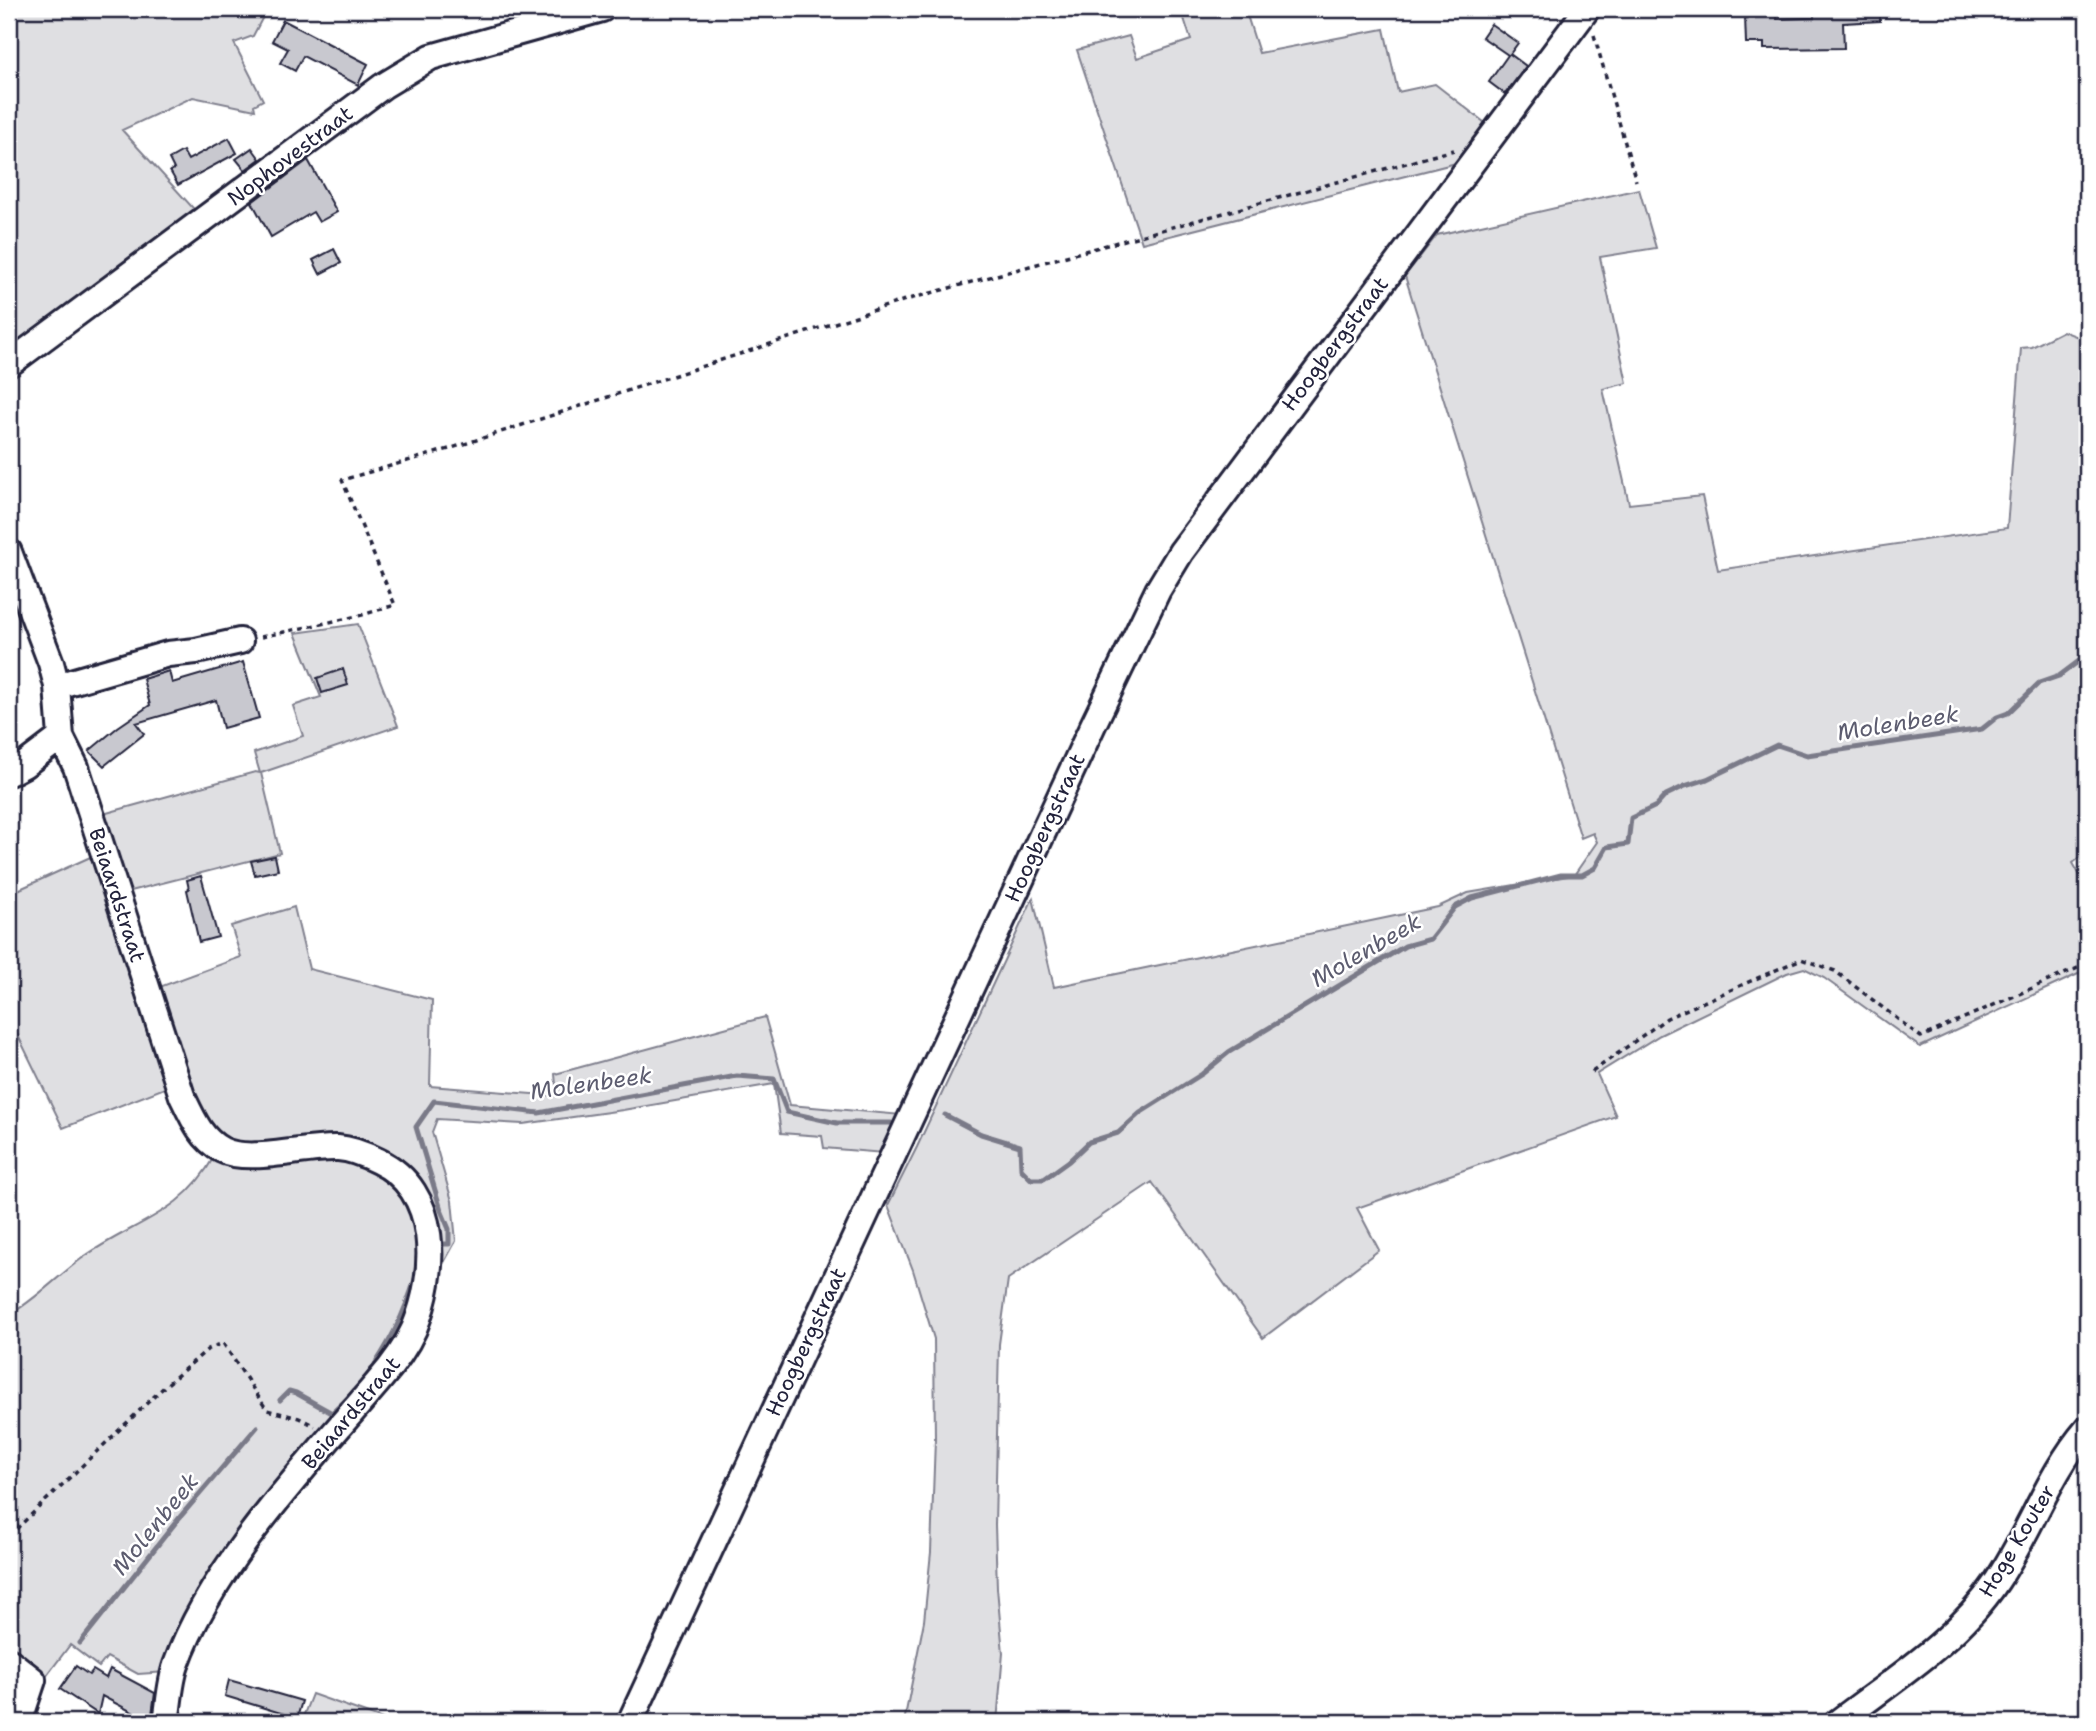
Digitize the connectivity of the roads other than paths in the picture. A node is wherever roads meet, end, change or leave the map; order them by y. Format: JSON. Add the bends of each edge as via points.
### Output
{"nodes":[{"id":1,"x":602,"y":9,"type":"edge"},
{"id":2,"x":1587,"y":9,"type":"edge"},
{"id":3,"x":9,"y":364,"type":"edge"},
{"id":4,"x":9,"y":552,"type":"edge"},
{"id":5,"x":240,"y":641,"type":"road end"},
{"id":6,"x":57,"y":686,"type":"junction"},
{"id":7,"x":61,"y":737,"type":"junction"},
{"id":8,"x":9,"y":773,"type":"edge"},
{"id":9,"x":2087,"y":1429,"type":"edge"},
{"id":10,"x":9,"y":1661,"type":"edge"},
{"id":11,"x":19,"y":1722,"type":"edge"},
{"id":12,"x":166,"y":1722,"type":"edge"},
{"id":13,"x":630,"y":1722,"type":"edge"},
{"id":14,"x":1838,"y":1722,"type":"edge"}],
"edges":[{"from":1,"to":3,"type":"street","name":"Nophovestraat","via":[[419,63]]},
{"from":2,"to":13,"type":"street","name":"Hoogbergstraat","via":[[1259,445],[1158,590]]},
{"from":4,"to":6,"type":"street","name":"Beiaardstraat"},
{"from":5,"to":6,"type":"street","via":[[168,654]]},
{"from":6,"to":7,"type":"street","name":"Beiaardstraat"},
{"from":7,"to":8,"type":"street"},
{"from":7,"to":12,"type":"street","name":"Beiaardstraat","via":[[76,767],[182,1096],[205,1138],[224,1152],[255,1155],[338,1148],[364,1154],[410,1184],[424,1211],[429,1243],[428,1271],[414,1328],[398,1359],[267,1514],[222,1577],[175,1667]]},
{"from":9,"to":14,"type":"street","name":"Hoge Kouter","via":[[1978,1608]]},
{"from":10,"to":11,"type":"street","via":[[33,1680]]}]}
